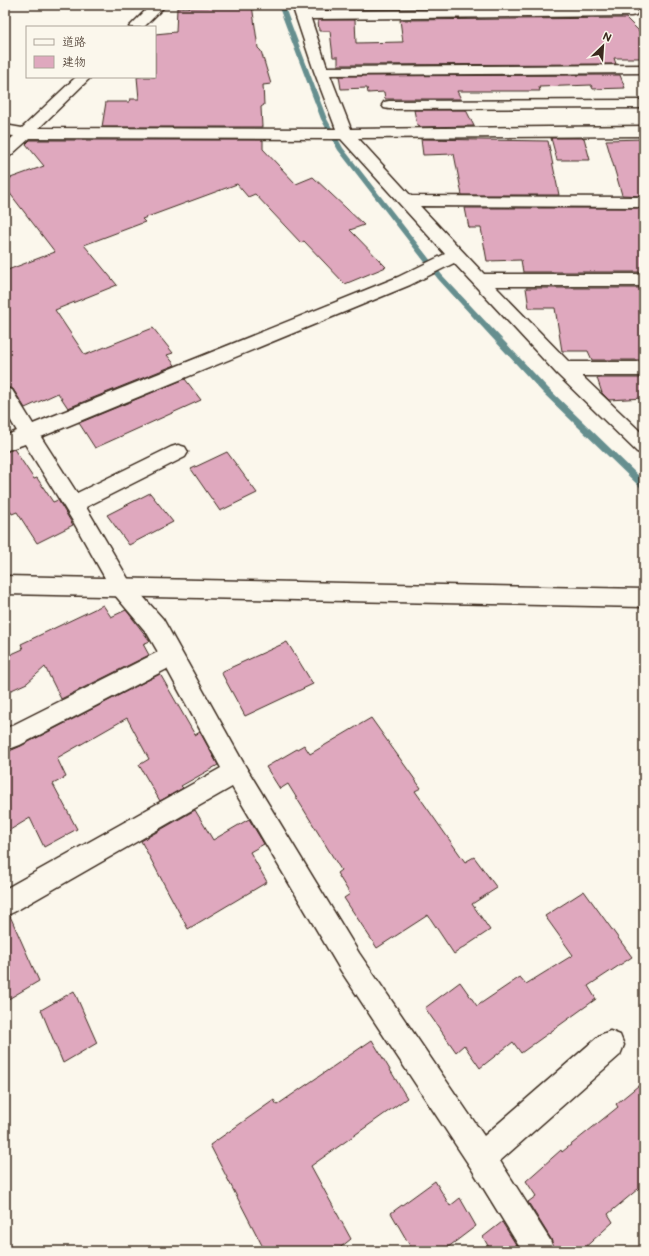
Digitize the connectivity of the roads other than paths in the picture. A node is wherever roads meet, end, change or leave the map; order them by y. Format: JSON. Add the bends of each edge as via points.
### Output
{"nodes":[{"id":1,"x":159,"y":5,"type":"edge"},
{"id":2,"x":301,"y":10,"type":"edge"},
{"id":3,"x":632,"y":12,"type":"edge"},
{"id":4,"x":137,"y":26,"type":"edge"},
{"id":5,"x":644,"y":69,"type":"edge"},
{"id":6,"x":321,"y":71,"type":"junction"},
{"id":7,"x":83,"y":78,"type":"edge"},
{"id":8,"x":644,"y":104,"type":"edge"},
{"id":9,"x":389,"y":105,"type":"dead end"},
{"id":10,"x":5,"y":130,"type":"edge"},
{"id":11,"x":644,"y":131,"type":"edge"},
{"id":12,"x":26,"y":133,"type":"junction"},
{"id":13,"x":344,"y":134,"type":"junction"},
{"id":14,"x":5,"y":152,"type":"edge"},
{"id":15,"x":406,"y":201,"type":"junction"},
{"id":16,"x":644,"y":202,"type":"edge"},
{"id":17,"x":456,"y":256,"type":"junction"},
{"id":18,"x":479,"y":280,"type":"junction"},
{"id":19,"x":644,"y":280,"type":"edge"},
{"id":20,"x":564,"y":369,"type":"junction"},
{"id":21,"x":644,"y":369,"type":"edge"},
{"id":22,"x":5,"y":395,"type":"edge"},
{"id":23,"x":28,"y":433,"type":"junction"},
{"id":24,"x":5,"y":444,"type":"edge"},
{"id":25,"x":644,"y":447,"type":"edge"},
{"id":26,"x":178,"y":452,"type":"dead end"},
{"id":27,"x":72,"y":504,"type":"junction"},
{"id":28,"x":5,"y":585,"type":"edge"},
{"id":29,"x":122,"y":588,"type":"junction"},
{"id":30,"x":644,"y":598,"type":"edge"},
{"id":31,"x":172,"y":656,"type":"junction"},
{"id":32,"x":12,"y":737,"type":"dead end"},
{"id":33,"x":236,"y":772,"type":"junction"},
{"id":34,"x":5,"y":903,"type":"edge"},
{"id":35,"x":610,"y":1045,"type":"dead end"},
{"id":36,"x":481,"y":1158,"type":"junction"},
{"id":37,"x":540,"y":1251,"type":"edge"}],
"edges":[{"from":1,"to":4,"type":"street"},
{"from":2,"to":3,"type":"street"},
{"from":2,"to":6,"type":"street"},
{"from":5,"to":6,"type":"street"},
{"from":6,"to":13,"type":"street"},
{"from":7,"to":12,"type":"street"},
{"from":8,"to":9,"type":"street"},
{"from":10,"to":12,"type":"street"},
{"from":11,"to":13,"type":"street"},
{"from":12,"to":13,"type":"street"},
{"from":12,"to":14,"type":"street"},
{"from":13,"to":15,"type":"street"},
{"from":15,"to":16,"type":"street"},
{"from":15,"to":17,"type":"street"},
{"from":17,"to":18,"type":"street"},
{"from":17,"to":23,"type":"street","via":[[404,281]]},
{"from":18,"to":19,"type":"street"},
{"from":18,"to":20,"type":"street"},
{"from":20,"to":21,"type":"street"},
{"from":20,"to":25,"type":"street"},
{"from":22,"to":23,"type":"street"},
{"from":23,"to":24,"type":"street"},
{"from":23,"to":27,"type":"street"},
{"from":26,"to":27,"type":"street"},
{"from":27,"to":29,"type":"street"},
{"from":28,"to":29,"type":"street"},
{"from":29,"to":30,"type":"street"},
{"from":29,"to":31,"type":"street","via":[[155,626]]},
{"from":31,"to":32,"type":"street"},
{"from":31,"to":33,"type":"street"},
{"from":33,"to":34,"type":"street"},
{"from":33,"to":36,"type":"street","via":[[350,962]]},
{"from":35,"to":36,"type":"street"},
{"from":36,"to":37,"type":"street"}]}
